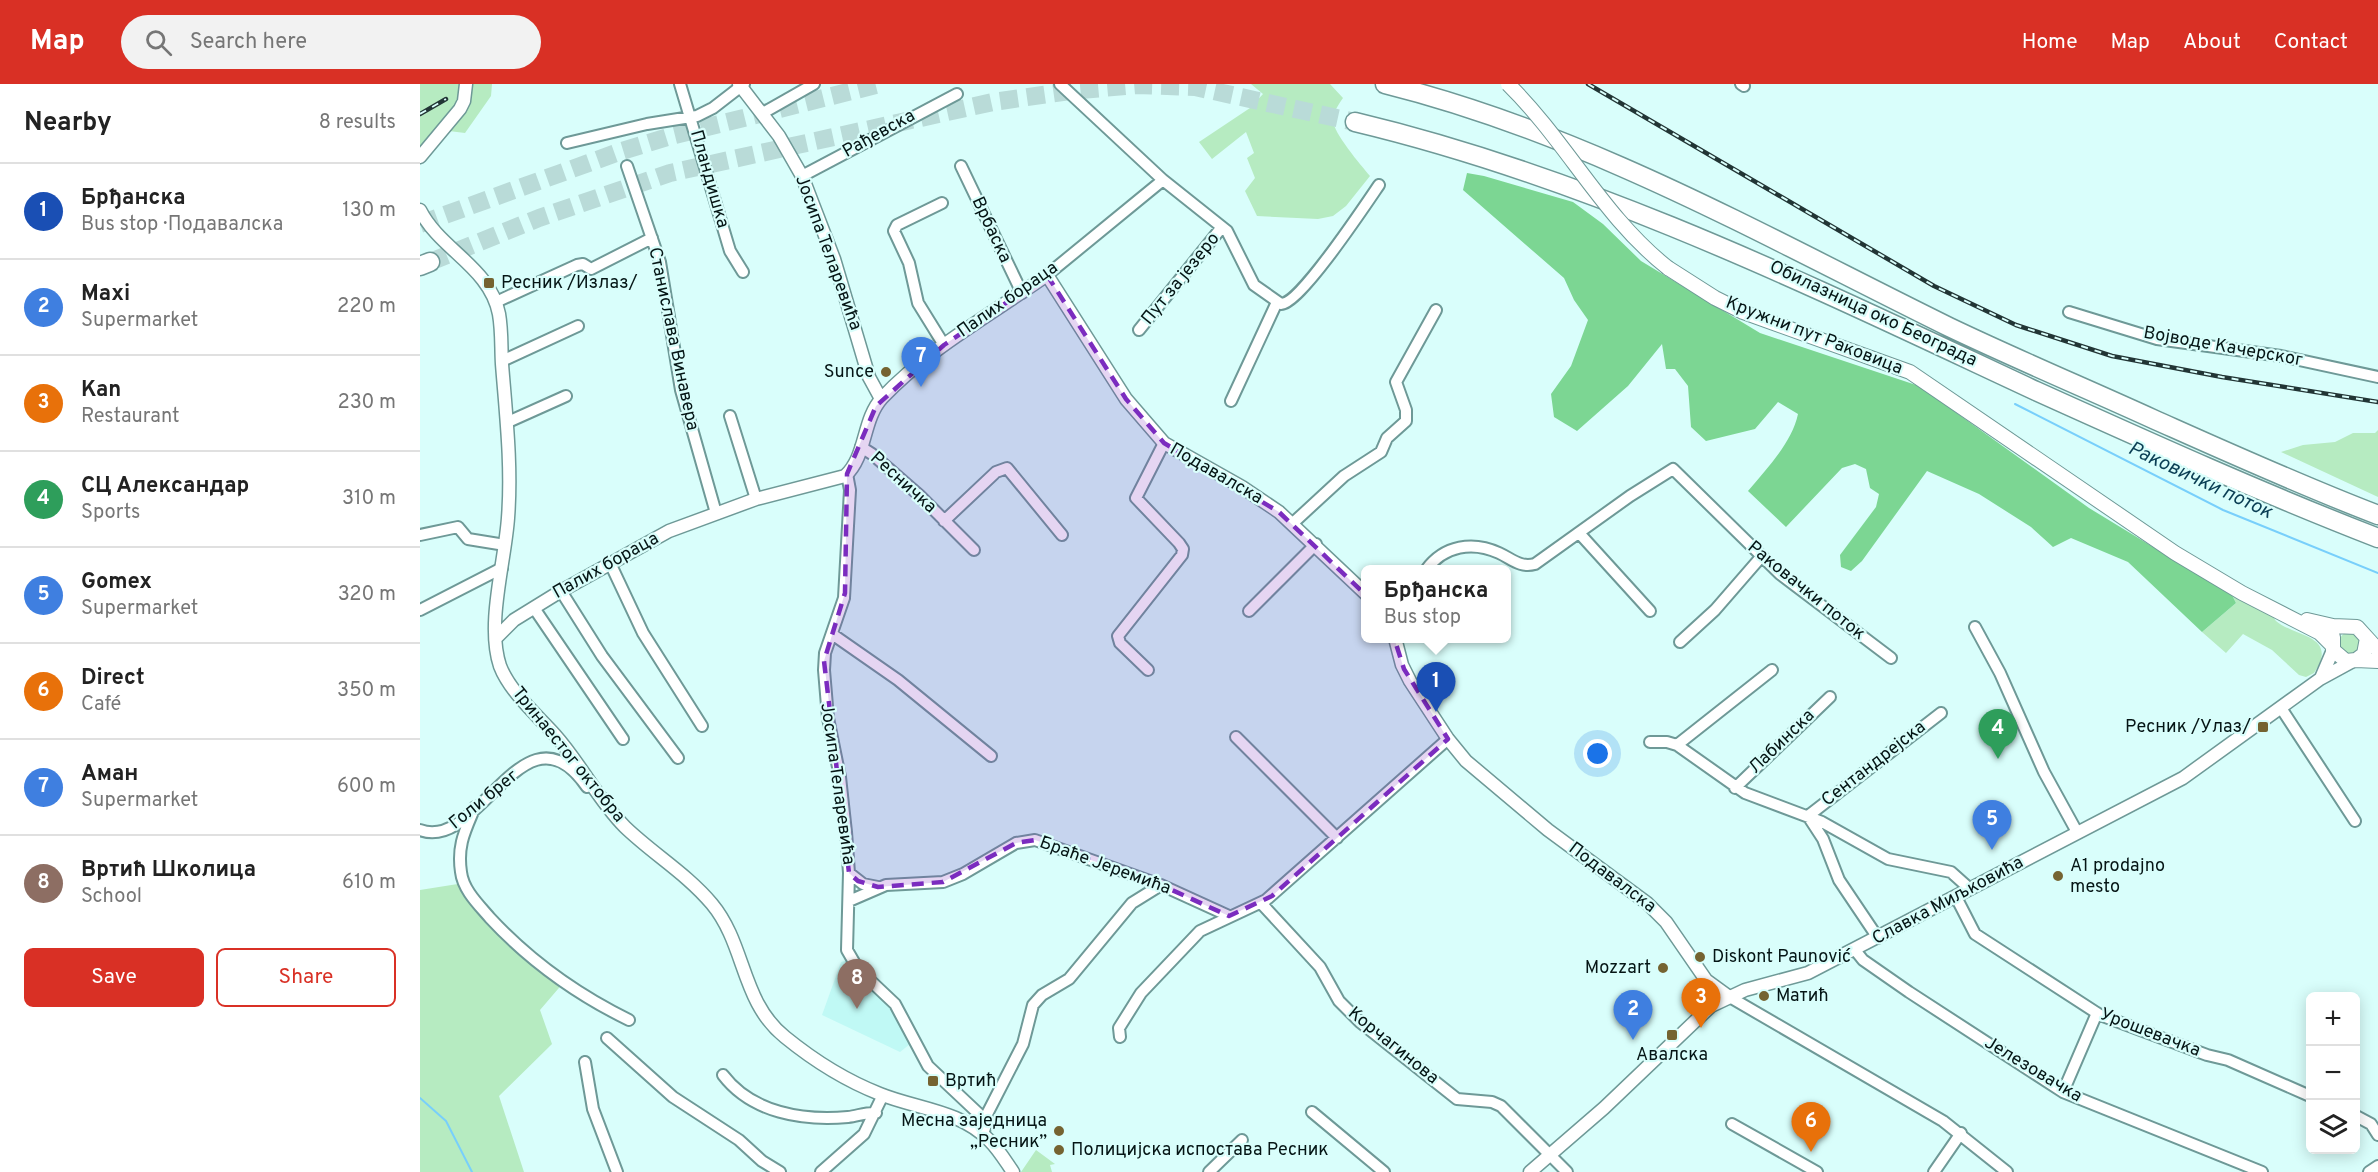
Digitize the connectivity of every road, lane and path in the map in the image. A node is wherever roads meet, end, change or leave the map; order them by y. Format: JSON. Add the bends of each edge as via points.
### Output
{"nodes":[{"id":1,"x":466,"y":84,"type":"edge"},
{"id":2,"x":680,"y":84,"type":"edge"},
{"id":3,"x":814,"y":84,"type":"edge"},
{"id":4,"x":1060,"y":84,"type":"edge"},
{"id":5,"x":1385,"y":84,"type":"edge"},
{"id":6,"x":1508,"y":84,"type":"edge"},
{"id":7,"x":741,"y":85,"type":"edge"},
{"id":8,"x":957,"y":94,"type":"dead end"},
{"id":9,"x":763,"y":113,"type":"junction"},
{"id":10,"x":691,"y":117,"type":"junction"},
{"id":11,"x":1355,"y":122,"type":"tunnel mouth"},
{"id":12,"x":567,"y":142,"type":"dead end"},
{"id":13,"x":420,"y":157,"type":"edge"},
{"id":14,"x":627,"y":166,"type":"dead end"},
{"id":15,"x":961,"y":166,"type":"dead end"},
{"id":16,"x":802,"y":176,"type":"junction"},
{"id":17,"x":1163,"y":180,"type":"junction"},
{"id":18,"x":1379,"y":185,"type":"dead end"},
{"id":19,"x":942,"y":203,"type":"dead end"},
{"id":20,"x":420,"y":210,"type":"edge"},
{"id":21,"x":1222,"y":227,"type":"junction"},
{"id":22,"x":652,"y":238,"type":"junction"},
{"id":23,"x":743,"y":272,"type":"dead end"},
{"id":24,"x":1047,"y":275,"type":"junction"},
{"id":25,"x":1022,"y":293,"type":"junction"},
{"id":26,"x":496,"y":302,"type":"junction"},
{"id":27,"x":1277,"y":302,"type":"junction"},
{"id":28,"x":1436,"y":309,"type":"dead end"},
{"id":29,"x":2069,"y":312,"type":"dead end"},
{"id":30,"x":578,"y":326,"type":"dead end"},
{"id":31,"x":1139,"y":330,"type":"dead end"},
{"id":32,"x":944,"y":345,"type":"junction"},
{"id":33,"x":502,"y":361,"type":"junction"},
{"id":34,"x":2378,"y":377,"type":"edge"},
{"id":35,"x":566,"y":396,"type":"dead end"},
{"id":36,"x":881,"y":399,"type":"junction"},
{"id":37,"x":1231,"y":401,"type":"dead end"},
{"id":38,"x":730,"y":416,"type":"dead end"},
{"id":39,"x":508,"y":422,"type":"junction"},
{"id":40,"x":1164,"y":443,"type":"junction"},
{"id":41,"x":861,"y":447,"type":"junction"},
{"id":42,"x":847,"y":474,"type":"junction"},
{"id":43,"x":756,"y":499,"type":"junction"},
{"id":44,"x":716,"y":513,"type":"junction"},
{"id":45,"x":2378,"y":515,"type":"edge"},
{"id":46,"x":945,"y":521,"type":"junction"},
{"id":47,"x":1293,"y":523,"type":"junction"},
{"id":48,"x":1580,"y":534,"type":"junction"},
{"id":49,"x":420,"y":535,"type":"edge"},
{"id":50,"x":1062,"y":535,"type":"dead end"},
{"id":51,"x":2378,"y":538,"type":"edge"},
{"id":52,"x":1316,"y":544,"type":"junction"},
{"id":53,"x":505,"y":545,"type":"junction"},
{"id":54,"x":974,"y":550,"type":"dead end"},
{"id":55,"x":1761,"y":557,"type":"junction"},
{"id":56,"x":610,"y":563,"type":"junction"},
{"id":57,"x":1431,"y":565,"type":"edge"},
{"id":58,"x":502,"y":568,"type":"junction"},
{"id":59,"x":1361,"y":590,"type":"edge"},
{"id":60,"x":561,"y":591,"type":"junction"},
{"id":61,"x":534,"y":608,"type":"junction"},
{"id":62,"x":420,"y":610,"type":"edge"},
{"id":63,"x":496,"y":610,"type":"junction"},
{"id":64,"x":1249,"y":611,"type":"dead end"},
{"id":65,"x":1650,"y":611,"type":"dead end"},
{"id":66,"x":2288,"y":615,"type":"junction"},
{"id":67,"x":514,"y":620,"type":"junction"},
{"id":68,"x":1975,"y":627,"type":"dead end"},
{"id":69,"x":2343,"y":627,"type":"junction"},
{"id":70,"x":832,"y":634,"type":"junction"},
{"id":71,"x":496,"y":638,"type":"junction"},
{"id":72,"x":2367,"y":638,"type":"junction"},
{"id":73,"x":1680,"y":642,"type":"dead end"},
{"id":74,"x":1396,"y":643,"type":"edge"},
{"id":75,"x":2332,"y":648,"type":"junction"},
{"id":76,"x":2378,"y":650,"type":"edge"},
{"id":77,"x":1892,"y":658,"type":"dead end"},
{"id":78,"x":2354,"y":661,"type":"junction"},
{"id":79,"x":2378,"y":661,"type":"edge"},
{"id":80,"x":1148,"y":670,"type":"dead end"},
{"id":81,"x":1772,"y":670,"type":"dead end"},
{"id":82,"x":2320,"y":679,"type":"junction"},
{"id":83,"x":1830,"y":697,"type":"dead end"},
{"id":84,"x":2281,"y":708,"type":"junction"},
{"id":85,"x":1941,"y":713,"type":"dead end"},
{"id":86,"x":702,"y":726,"type":"dead end"},
{"id":87,"x":1236,"y":737,"type":"dead end"},
{"id":88,"x":623,"y":739,"type":"dead end"},
{"id":89,"x":1448,"y":739,"type":"junction"},
{"id":90,"x":1650,"y":742,"type":"dead end"},
{"id":91,"x":1677,"y":745,"type":"junction"},
{"id":92,"x":992,"y":756,"type":"dead end"},
{"id":93,"x":678,"y":758,"type":"dead end"},
{"id":94,"x":1735,"y":788,"type":"junction"},
{"id":95,"x":600,"y":797,"type":"junction"},
{"id":96,"x":475,"y":807,"type":"junction"},
{"id":97,"x":1808,"y":816,"type":"junction"},
{"id":98,"x":2355,"y":821,"type":"dead end"},
{"id":99,"x":420,"y":830,"type":"edge"},
{"id":100,"x":2077,"y":832,"type":"junction"},
{"id":101,"x":1337,"y":838,"type":"junction"},
{"id":102,"x":849,"y":873,"type":"junction"},
{"id":103,"x":1161,"y":885,"type":"junction"},
{"id":104,"x":878,"y":887,"type":"junction"},
{"id":105,"x":1970,"y":889,"type":"junction"},
{"id":106,"x":1956,"y":897,"type":"junction"},
{"id":107,"x":849,"y":901,"type":"junction"},
{"id":108,"x":1262,"y":903,"type":"junction"},
{"id":109,"x":1229,"y":916,"type":"junction"},
{"id":110,"x":1878,"y":938,"type":"junction"},
{"id":111,"x":1855,"y":950,"type":"junction"},
{"id":112,"x":1728,"y":996,"type":"junction"},
{"id":113,"x":2097,"y":1013,"type":"junction"},
{"id":114,"x":629,"y":1020,"type":"dead end"},
{"id":115,"x":1120,"y":1037,"type":"dead end"},
{"id":116,"x":607,"y":1038,"type":"dead end"},
{"id":117,"x":585,"y":1062,"type":"dead end"},
{"id":118,"x":723,"y":1075,"type":"dead end"},
{"id":119,"x":2063,"y":1092,"type":"junction"},
{"id":120,"x":2306,"y":1094,"type":"edge"},
{"id":121,"x":883,"y":1095,"type":"junction"},
{"id":122,"x":1312,"y":1112,"type":"dead end"},
{"id":123,"x":876,"y":1113,"type":"junction"},
{"id":124,"x":2360,"y":1119,"type":"edge"},
{"id":125,"x":984,"y":1120,"type":"junction"},
{"id":126,"x":1732,"y":1124,"type":"dead end"},
{"id":127,"x":1961,"y":1133,"type":"junction"},
{"id":128,"x":983,"y":1134,"type":"junction"},
{"id":129,"x":2378,"y":1135,"type":"edge"},
{"id":130,"x":1242,"y":1140,"type":"dead end"},
{"id":131,"x":1550,"y":1155,"type":"junction"},
{"id":132,"x":2378,"y":1166,"type":"edge"},
{"id":133,"x":617,"y":1172,"type":"edge"},
{"id":134,"x":780,"y":1172,"type":"edge"},
{"id":135,"x":822,"y":1172,"type":"edge"},
{"id":136,"x":1013,"y":1172,"type":"edge"},
{"id":137,"x":1209,"y":1172,"type":"edge"},
{"id":138,"x":1384,"y":1172,"type":"edge"},
{"id":139,"x":1530,"y":1172,"type":"edge"},
{"id":140,"x":1567,"y":1172,"type":"edge"},
{"id":141,"x":1818,"y":1172,"type":"edge"},
{"id":142,"x":1934,"y":1172,"type":"edge"},
{"id":143,"x":2007,"y":1172,"type":"edge"},
{"id":144,"x":2262,"y":1172,"type":"edge"},
{"id":145,"x":2369,"y":1172,"type":"edge"}],
"edges":[{"from":1,"to":13,"type":"street","via":[[460,110]]},
{"from":2,"to":10,"type":"street","name":"Пландишка"},
{"from":3,"to":9,"type":"street"},
{"from":4,"to":17,"type":"street"},
{"from":5,"to":45,"type":"highway","name":"Обилазница око Београда","via":[[1499,117],[1583,150],[1729,215],[1982,342],[2320,493]]},
{"from":6,"to":66,"type":"main road","name":"Кружни пут Раковица","bridge":true,"via":[[1548,127],[1612,215],[1668,268],[1743,312],[1910,372],[2175,553]]},
{"from":7,"to":9,"type":"street","name":"Јосипа Теларевића"},
{"from":7,"to":10,"type":"street","via":[[713,108]]},
{"from":8,"to":16,"type":"street","name":"Рађевска"},
{"from":9,"to":16,"type":"street","name":"Јосипа Теларевића"},
{"from":10,"to":12,"type":"street"},
{"from":10,"to":23,"type":"street","name":"Пландишка","via":[[730,251]]},
{"from":11,"to":51,"type":"highway","name":"Обилазница око Београда","via":[[1489,159],[1698,237],[1893,322],[2147,441]]},
{"from":14,"to":22,"type":"street","name":"Станислава Винавера"},
{"from":15,"to":25,"type":"street","name":"Врбаска"},
{"from":16,"to":36,"type":"street","name":"Јосипа Теларевића","via":[[838,270],[869,377]]},
{"from":17,"to":21,"type":"street"},
{"from":17,"to":24,"type":"street","name":"Палих бораца"},
{"from":18,"to":27,"type":"street","via":[[1297,295],[1288,303]]},
{"from":19,"to":32,"type":"street","via":[[897,225],[894,231],[909,263],[918,303]]},
{"from":20,"to":26,"type":"street","name":"Тринаестог октобра","via":[[432,227],[477,270]]},
{"from":21,"to":27,"type":"street","via":[[1229,233],[1254,285]]},
{"from":21,"to":31,"type":"street","name":"Пут за језеро"},
{"from":22,"to":26,"type":"street","via":[[591,269],[577,265]]},
{"from":22,"to":44,"type":"street","name":"Станислава Винавера","via":[[668,296],[681,390]]},
{"from":24,"to":25,"type":"street","name":"Палих бораца"},
{"from":24,"to":40,"type":"street","name":"Подавалска","via":[[1126,399]]},
{"from":25,"to":32,"type":"street","name":"Палих бораца"},
{"from":26,"to":33,"type":"street","name":"Тринаестог октобра"},
{"from":27,"to":37,"type":"street"},
{"from":28,"to":47,"type":"street","via":[[1396,382],[1406,421],[1387,438],[1382,451],[1344,476]]},
{"from":29,"to":34,"type":"street","name":"Војводе Качерског","via":[[2157,339],[2281,356]]},
{"from":30,"to":33,"type":"street"},
{"from":32,"to":36,"type":"street","name":"Палих бораца"},
{"from":33,"to":39,"type":"street","name":"Тринаестог октобра"},
{"from":35,"to":39,"type":"street"},
{"from":36,"to":41,"type":"street","name":"Палих бораца"},
{"from":38,"to":43,"type":"street"},
{"from":39,"to":53,"type":"street","name":"Тринаестог октобра"},
{"from":40,"to":47,"type":"street","name":"Подавалска","via":[[1242,487]]},
{"from":40,"to":80,"type":"street","via":[[1136,498],[1184,549],[1118,636],[1120,643]]},
{"from":41,"to":42,"type":"street","name":"Палих бораца"},
{"from":41,"to":46,"type":"street","name":"Ресничка"},
{"from":42,"to":43,"type":"street","name":"Палих бораца"},
{"from":42,"to":70,"type":"street","name":"Јосипа Теларевића","via":[[851,484],[845,593]]},
{"from":43,"to":44,"type":"street","name":"Палих бораца"},
{"from":44,"to":56,"type":"street","name":"Палих бораца","via":[[669,531]]},
{"from":46,"to":50,"type":"street","name":"Ресничка","via":[[996,472],[1007,468]]},
{"from":46,"to":54,"type":"street","name":"Ресничка"},
{"from":47,"to":52,"type":"street","name":"Подавалска"},
{"from":48,"to":55,"type":"street","name":"Раковачки поток","via":[[1629,496],[1673,469]]},
{"from":48,"to":57,"type":"street","via":[[1535,564],[1524,566],[1492,550],[1462,546]]},
{"from":48,"to":65,"type":"street"},
{"from":49,"to":53,"type":"street","via":[[458,527],[468,539]]},
{"from":52,"to":59,"type":"street","name":"Подавалска"},
{"from":52,"to":64,"type":"street"},
{"from":53,"to":58,"type":"street","name":"Тринаестог октобра"},
{"from":55,"to":73,"type":"street","via":[[1715,610]]},
{"from":55,"to":77,"type":"street","name":"Раковачки поток"},
{"from":56,"to":60,"type":"street","name":"Палих бораца"},
{"from":56,"to":86,"type":"street","via":[[643,633]]},
{"from":58,"to":62,"type":"street"},
{"from":58,"to":63,"type":"street","name":"Тринаестог октобра"},
{"from":60,"to":61,"type":"street","name":"Палих бораца"},
{"from":60,"to":93,"type":"street","via":[[602,656]]},
{"from":61,"to":67,"type":"street","name":"Палих бораца"},
{"from":61,"to":88,"type":"street"},
{"from":63,"to":67,"type":"street","via":[[503,618]]},
{"from":63,"to":71,"type":"street","name":"Тринаестог октобра"},
{"from":66,"to":69,"type":"main road","name":"Кружни пут Раковица"},
{"from":66,"to":75,"type":"main road","name":"Кружни пут Раковица","via":[[2320,633]]},
{"from":67,"to":71,"type":"street","name":"Палих бораца"},
{"from":68,"to":100,"type":"street"},
{"from":69,"to":72,"type":"main road","via":[[2357,627]]},
{"from":69,"to":75,"type":"main road","via":[[2334,634]]},
{"from":70,"to":92,"type":"street","via":[[898,680]]},
{"from":70,"to":102,"type":"street","name":"Јосипа Теларевића","via":[[825,652],[825,686],[843,799]]},
{"from":71,"to":95,"type":"street","name":"Тринаестог октобра","via":[[498,659],[506,678],[576,760]]},
{"from":72,"to":76,"type":"main road"},
{"from":72,"to":78,"type":"main road","via":[[2367,649]]},
{"from":74,"to":89,"type":"street","name":"Подавалска","via":[[1404,669]]},
{"from":75,"to":78,"type":"main road","via":[[2341,659]]},
{"from":75,"to":82,"type":"street","name":"Славка Миљковића"},
{"from":78,"to":79,"type":"main road"},
{"from":78,"to":82,"type":"street","name":"Славка Миљковића"},
{"from":81,"to":91,"type":"street"},
{"from":82,"to":84,"type":"street","name":"Славка Миљковића"},
{"from":83,"to":94,"type":"street","name":"Лабинска"},
{"from":84,"to":98,"type":"street"},
{"from":84,"to":100,"type":"street","name":"Славка Миљковића","via":[[2198,768]]},
{"from":85,"to":97,"type":"street","name":"Сентандрејска"},
{"from":87,"to":101,"type":"street"},
{"from":89,"to":101,"type":"street"},
{"from":89,"to":112,"type":"street","name":"Подавалска","via":[[1510,799],[1659,914],[1706,980]]},
{"from":90,"to":91,"type":"street"},
{"from":91,"to":94,"type":"street"},
{"from":94,"to":97,"type":"street"},
{"from":95,"to":96,"type":"street","name":"Голи брег","via":[[592,794],[570,767],[550,757],[530,763]]},
{"from":95,"to":121,"type":"street","name":"Тринаестог октобра","via":[[627,828],[693,883],[716,909],[732,933],[750,992],[775,1028],[849,1079]]},
{"from":96,"to":99,"type":"street","name":"Голи брег","via":[[452,829],[432,833]]},
{"from":96,"to":114,"type":"street","via":[[462,832],[460,853],[464,883],[476,902],[542,968]]},
{"from":97,"to":105,"type":"street","via":[[1888,859],[1951,872]]},
{"from":97,"to":110,"type":"street","via":[[1823,839],[1839,880]]},
{"from":100,"to":105,"type":"street","name":"Славка Миљковића"},
{"from":101,"to":108,"type":"street"},
{"from":102,"to":104,"type":"street","name":"Браће Јеремића","via":[[863,884]]},
{"from":102,"to":107,"type":"street","name":"Јосипа Теларевића"},
{"from":103,"to":104,"type":"street","name":"Браће Јеремића","via":[[1035,840],[1016,843],[943,882]]},
{"from":103,"to":109,"type":"street","name":"Браће Јеремића"},
{"from":103,"to":125,"type":"street","via":[[1126,909],[1069,979],[1036,1000],[1023,1044]]},
{"from":104,"to":107,"type":"street","name":"Браће Јеремића"},
{"from":105,"to":106,"type":"street","name":"Славка Миљковића"},
{"from":106,"to":110,"type":"street","name":"Славка Миљковића"},
{"from":106,"to":113,"type":"street","name":"Урошевачка","via":[[1975,934]]},
{"from":107,"to":125,"type":"street","name":"Јосипа Теларевића","via":[[845,942],[850,958],[895,1004],[928,1066]]},
{"from":108,"to":109,"type":"street"},
{"from":108,"to":131,"type":"street","name":"Корчагинова","via":[[1320,967],[1352,1015],[1457,1099],[1501,1106]]},
{"from":109,"to":115,"type":"street","via":[[1203,928],[1150,982],[1119,1028]]},
{"from":110,"to":111,"type":"street","name":"Славка Миљковића"},
{"from":111,"to":112,"type":"street","name":"Славка Миљковића","via":[[1805,975]]},
{"from":111,"to":119,"type":"street","name":"Јелезовачка","via":[[1909,993]]},
{"from":112,"to":127,"type":"street","name":"Подавалска"},
{"from":112,"to":131,"type":"street","name":"Славка Миљковића","via":[[1698,1018]]},
{"from":113,"to":119,"type":"street"},
{"from":113,"to":120,"type":"street","name":"Урошевачка","via":[[2228,1060]]},
{"from":116,"to":134,"type":"street","via":[[674,1097]]},
{"from":117,"to":133,"type":"street","via":[[593,1109]]},
{"from":118,"to":123,"type":"street","via":[[739,1094],[784,1113],[838,1117]]},
{"from":119,"to":144,"type":"street","name":"Јелезовачка"},
{"from":121,"to":123,"type":"street"},
{"from":121,"to":128,"type":"street","name":"Тринаестог октобра","via":[[948,1114]]},
{"from":122,"to":138,"type":"street"},
{"from":123,"to":135,"type":"street","via":[[864,1134]]},
{"from":124,"to":129,"type":"street"},
{"from":125,"to":128,"type":"street"},
{"from":126,"to":141,"type":"street"},
{"from":127,"to":142,"type":"street"},
{"from":127,"to":143,"type":"street","name":"Подавалска"},
{"from":128,"to":136,"type":"street","name":"Тринаестог октобра"},
{"from":130,"to":137,"type":"street"},
{"from":131,"to":139,"type":"street","name":"Славка Миљковића"},
{"from":131,"to":140,"type":"street","name":"Корчагинова"},
{"from":132,"to":145,"type":"street"}]}
